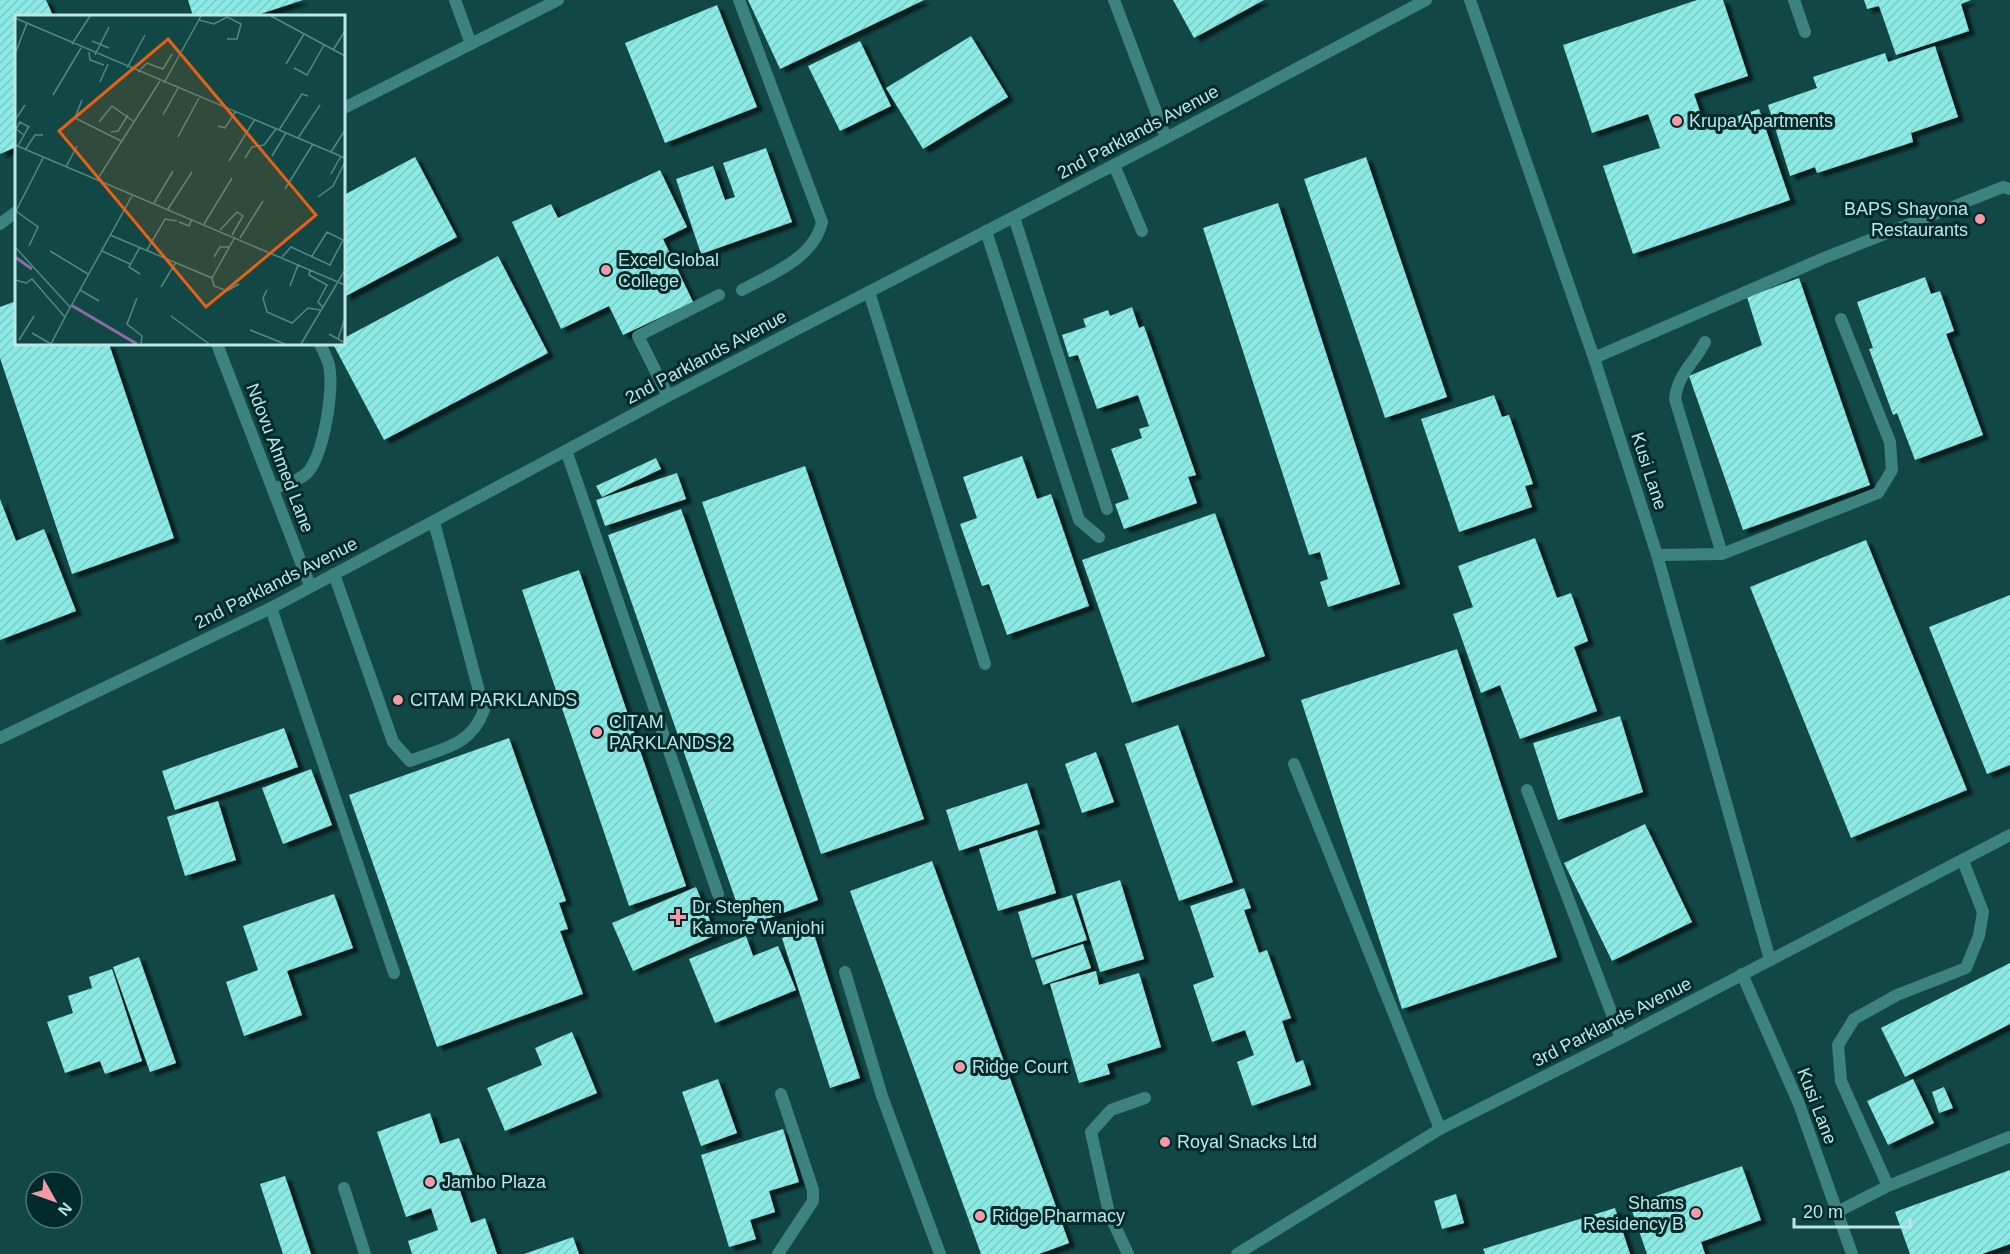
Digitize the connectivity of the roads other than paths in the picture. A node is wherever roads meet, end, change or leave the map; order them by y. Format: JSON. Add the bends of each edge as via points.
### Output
{"nodes":[{"id":1,"x":455,"y":0,"type":"edge"},
{"id":2,"x":558,"y":0,"type":"edge"},
{"id":3,"x":739,"y":0,"type":"edge"},
{"id":4,"x":1114,"y":0,"type":"edge"},
{"id":5,"x":1426,"y":0,"type":"edge"},
{"id":6,"x":1470,"y":0,"type":"edge"},
{"id":7,"x":1794,"y":0,"type":"edge"},
{"id":8,"x":1805,"y":32,"type":"dead end"},
{"id":9,"x":471,"y":44,"type":"junction"},
{"id":10,"x":345,"y":107,"type":"edge"},
{"id":11,"x":1166,"y":138,"type":"junction"},
{"id":12,"x":1114,"y":165,"type":"junction"},
{"id":13,"x":2010,"y":189,"type":"edge"},
{"id":14,"x":15,"y":213,"type":"edge"},
{"id":15,"x":1014,"y":217,"type":"junction"},
{"id":16,"x":0,"y":224,"type":"edge"},
{"id":17,"x":986,"y":231,"type":"junction"},
{"id":18,"x":1142,"y":231,"type":"dead end"},
{"id":19,"x":742,"y":290,"type":"dead end"},
{"id":20,"x":869,"y":292,"type":"junction"},
{"id":21,"x":719,"y":295,"type":"dead end"},
{"id":22,"x":1841,"y":319,"type":"dead end"},
{"id":23,"x":1705,"y":342,"type":"dead end"},
{"id":24,"x":217,"y":345,"type":"edge"},
{"id":25,"x":320,"y":345,"type":"edge"},
{"id":26,"x":1594,"y":358,"type":"junction"},
{"id":27,"x":668,"y":396,"type":"junction"},
{"id":28,"x":567,"y":453,"type":"junction"},
{"id":29,"x":273,"y":489,"type":"junction"},
{"id":30,"x":1107,"y":509,"type":"dead end"},
{"id":31,"x":434,"y":522,"type":"junction"},
{"id":32,"x":1100,"y":537,"type":"dead end"},
{"id":33,"x":1722,"y":554,"type":"junction"},
{"id":34,"x":1657,"y":555,"type":"junction"},
{"id":35,"x":334,"y":574,"type":"junction"},
{"id":36,"x":310,"y":586,"type":"junction"},
{"id":37,"x":271,"y":608,"type":"junction"},
{"id":38,"x":985,"y":664,"type":"dead end"},
{"id":39,"x":0,"y":738,"type":"edge"},
{"id":40,"x":1294,"y":764,"type":"dead end"},
{"id":41,"x":1527,"y":790,"type":"dead end"},
{"id":42,"x":2010,"y":835,"type":"edge"},
{"id":43,"x":1963,"y":861,"type":"junction"},
{"id":44,"x":718,"y":894,"type":"dead end"},
{"id":45,"x":1770,"y":960,"type":"junction"},
{"id":46,"x":845,"y":972,"type":"dead end"},
{"id":47,"x":394,"y":973,"type":"dead end"},
{"id":48,"x":1742,"y":974,"type":"junction"},
{"id":49,"x":1621,"y":1038,"type":"junction"},
{"id":50,"x":781,"y":1094,"type":"dead end"},
{"id":51,"x":1144,"y":1098,"type":"dead end"},
{"id":52,"x":1440,"y":1129,"type":"junction"},
{"id":53,"x":2009,"y":1137,"type":"edge"},
{"id":54,"x":1888,"y":1186,"type":"junction"},
{"id":55,"x":344,"y":1188,"type":"dead end"},
{"id":56,"x":1837,"y":1212,"type":"junction"},
{"id":57,"x":1251,"y":1251,"type":"edge"},
{"id":58,"x":365,"y":1254,"type":"edge"},
{"id":59,"x":778,"y":1254,"type":"edge"},
{"id":60,"x":940,"y":1254,"type":"edge"},
{"id":61,"x":1128,"y":1254,"type":"edge"},
{"id":62,"x":1237,"y":1254,"type":"edge"},
{"id":63,"x":1852,"y":1254,"type":"edge"}],
"edges":[{"from":1,"to":9,"type":"street"},
{"from":2,"to":9,"type":"street"},
{"from":3,"to":19,"type":"street","via":[[822,222],[818,238],[807,251]]},
{"from":4,"to":11,"type":"street"},
{"from":5,"to":11,"type":"street","name":"2nd Parklands Avenue"},
{"from":6,"to":26,"type":"street","name":"Kusi Lane"},
{"from":7,"to":8,"type":"street"},
{"from":9,"to":10,"type":"street"},
{"from":11,"to":12,"type":"street","name":"2nd Parklands Avenue"},
{"from":12,"to":15,"type":"street","name":"2nd Parklands Avenue"},
{"from":12,"to":18,"type":"street"},
{"from":13,"to":26,"type":"street","via":[[2003,187],[1824,258]]},
{"from":14,"to":16,"type":"street"},
{"from":15,"to":17,"type":"street","name":"2nd Parklands Avenue"},
{"from":15,"to":30,"type":"street"},
{"from":17,"to":20,"type":"street","name":"2nd Parklands Avenue"},
{"from":17,"to":32,"type":"street","via":[[1079,520]]},
{"from":20,"to":27,"type":"street","name":"2nd Parklands Avenue"},
{"from":20,"to":38,"type":"street"},
{"from":21,"to":27,"type":"street","via":[[638,336]]},
{"from":22,"to":33,"type":"street","via":[[1890,442],[1892,470],[1878,493]]},
{"from":23,"to":33,"type":"street","via":[[1696,360],[1678,380],[1675,399]]},
{"from":24,"to":29,"type":"street","name":"Ndovu Ahmed Lane"},
{"from":25,"to":29,"type":"street","via":[[329,365],[329,394],[318,452],[301,478]]},
{"from":26,"to":34,"type":"street","name":"Kusi Lane"},
{"from":27,"to":28,"type":"street","name":"2nd Parklands Avenue"},
{"from":28,"to":31,"type":"street","name":"2nd Parklands Avenue"},
{"from":28,"to":44,"type":"street"},
{"from":29,"to":36,"type":"street","name":"Ndovu Ahmed Lane"},
{"from":31,"to":35,"type":"street","name":"2nd Parklands Avenue"},
{"from":31,"to":35,"type":"street","via":[[484,710],[466,740],[410,761],[402,755],[393,742]]},
{"from":33,"to":34,"type":"street"},
{"from":34,"to":45,"type":"street","name":"Kusi Lane"},
{"from":35,"to":36,"type":"street","name":"2nd Parklands Avenue"},
{"from":36,"to":37,"type":"street","name":"2nd Parklands Avenue"},
{"from":37,"to":39,"type":"street","name":"2nd Parklands Avenue"},
{"from":37,"to":47,"type":"street"},
{"from":40,"to":52,"type":"street"},
{"from":41,"to":49,"type":"street"},
{"from":42,"to":43,"type":"street","name":"3rd Parklands Avenue"},
{"from":43,"to":45,"type":"street","name":"3rd Parklands Avenue"},
{"from":43,"to":54,"type":"street","via":[[1983,912],[1979,936],[1966,968],[1897,995],[1854,1019],[1838,1045],[1841,1081]]},
{"from":45,"to":48,"type":"street","name":"3rd Parklands Avenue"},
{"from":46,"to":60,"type":"street","via":[[882,1096]]},
{"from":48,"to":49,"type":"street","name":"3rd Parklands Avenue"},
{"from":48,"to":56,"type":"street","name":"Kusi Lane","via":[[1799,1104]]},
{"from":49,"to":52,"type":"street","name":"3rd Parklands Avenue"},
{"from":50,"to":59,"type":"street","via":[[813,1190],[813,1201]]},
{"from":51,"to":61,"type":"street","via":[[1110,1110],[1091,1132],[1109,1213]]},
{"from":52,"to":57,"type":"street","name":"3rd Parklands Avenue"},
{"from":53,"to":54,"type":"street"},
{"from":54,"to":56,"type":"street"},
{"from":55,"to":58,"type":"street"},
{"from":56,"to":63,"type":"street","name":"Kusi Lane"},
{"from":57,"to":62,"type":"street","name":"3rd Parklands Avenue"}]}
